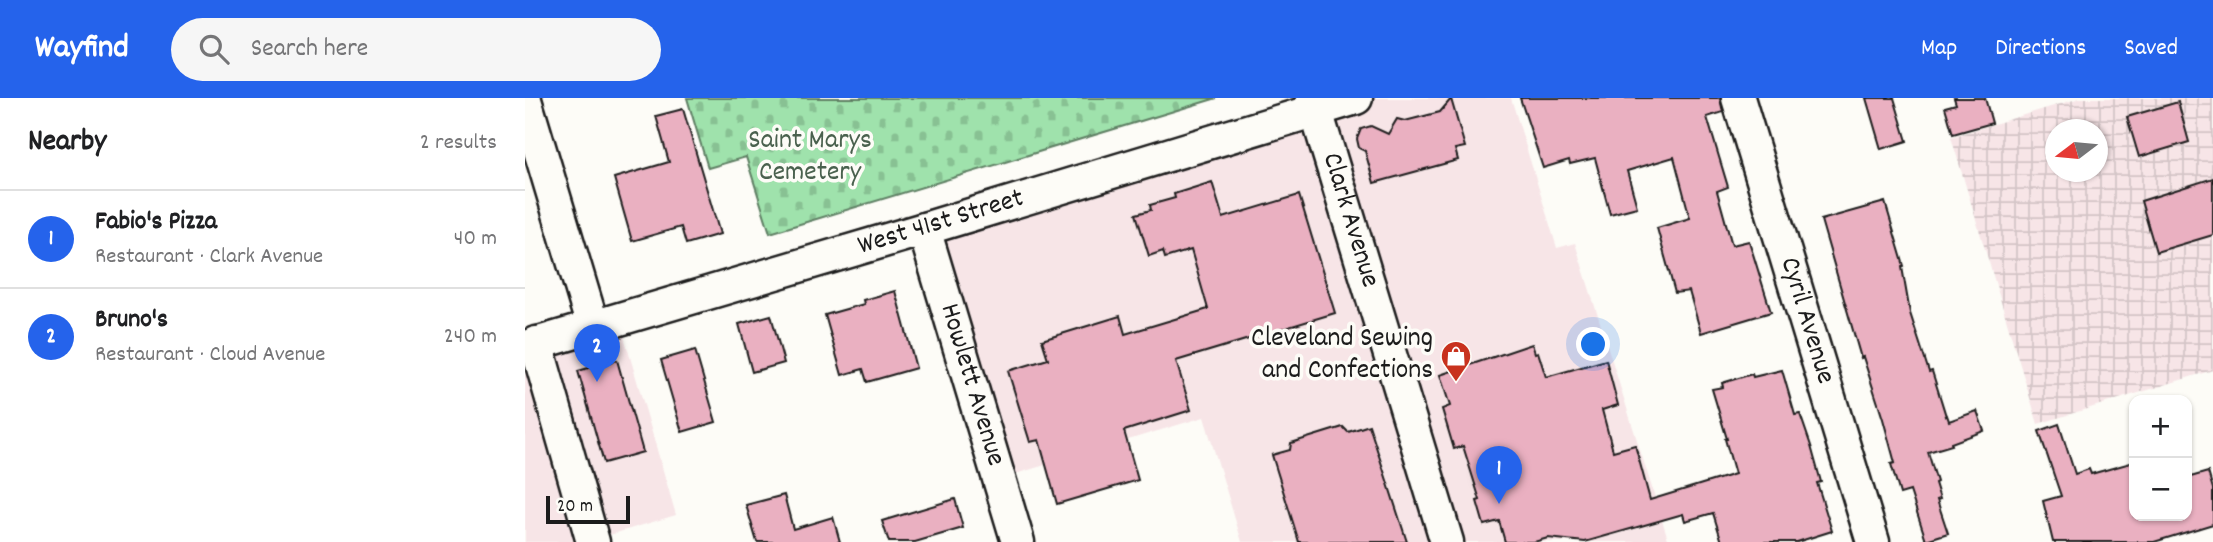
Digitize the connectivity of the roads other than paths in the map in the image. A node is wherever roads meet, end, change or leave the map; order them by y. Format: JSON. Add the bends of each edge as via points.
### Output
{"nodes":[{"id":1,"x":1356,"y":98,"type":"edge"},
{"id":2,"x":1738,"y":98,"type":"edge"},
{"id":3,"x":525,"y":100,"type":"edge"},
{"id":4,"x":1314,"y":104,"type":"edge"},
{"id":5,"x":924,"y":229,"type":"junction"},
{"id":6,"x":593,"y":327,"type":"junction"},
{"id":7,"x":531,"y":345,"type":"edge"},
{"id":8,"x":593,"y":542,"type":"edge"},
{"id":9,"x":1018,"y":542,"type":"edge"},
{"id":10,"x":1447,"y":542,"type":"edge"},
{"id":11,"x":1873,"y":542,"type":"edge"}],
"edges":[{"from":1,"to":4,"type":"street","name":"West 41st Street"},
{"from":2,"to":11,"type":"street","name":"Cyril Avenue"},
{"from":3,"to":6,"type":"street"},
{"from":4,"to":5,"type":"street","name":"West 41st Street"},
{"from":4,"to":10,"type":"street","name":"Clark Avenue"},
{"from":5,"to":6,"type":"street","name":"West 41st Street"},
{"from":5,"to":9,"type":"street","name":"Howlett Avenue"},
{"from":6,"to":7,"type":"street","name":"West 41st Street"},
{"from":7,"to":8,"type":"street"}]}
